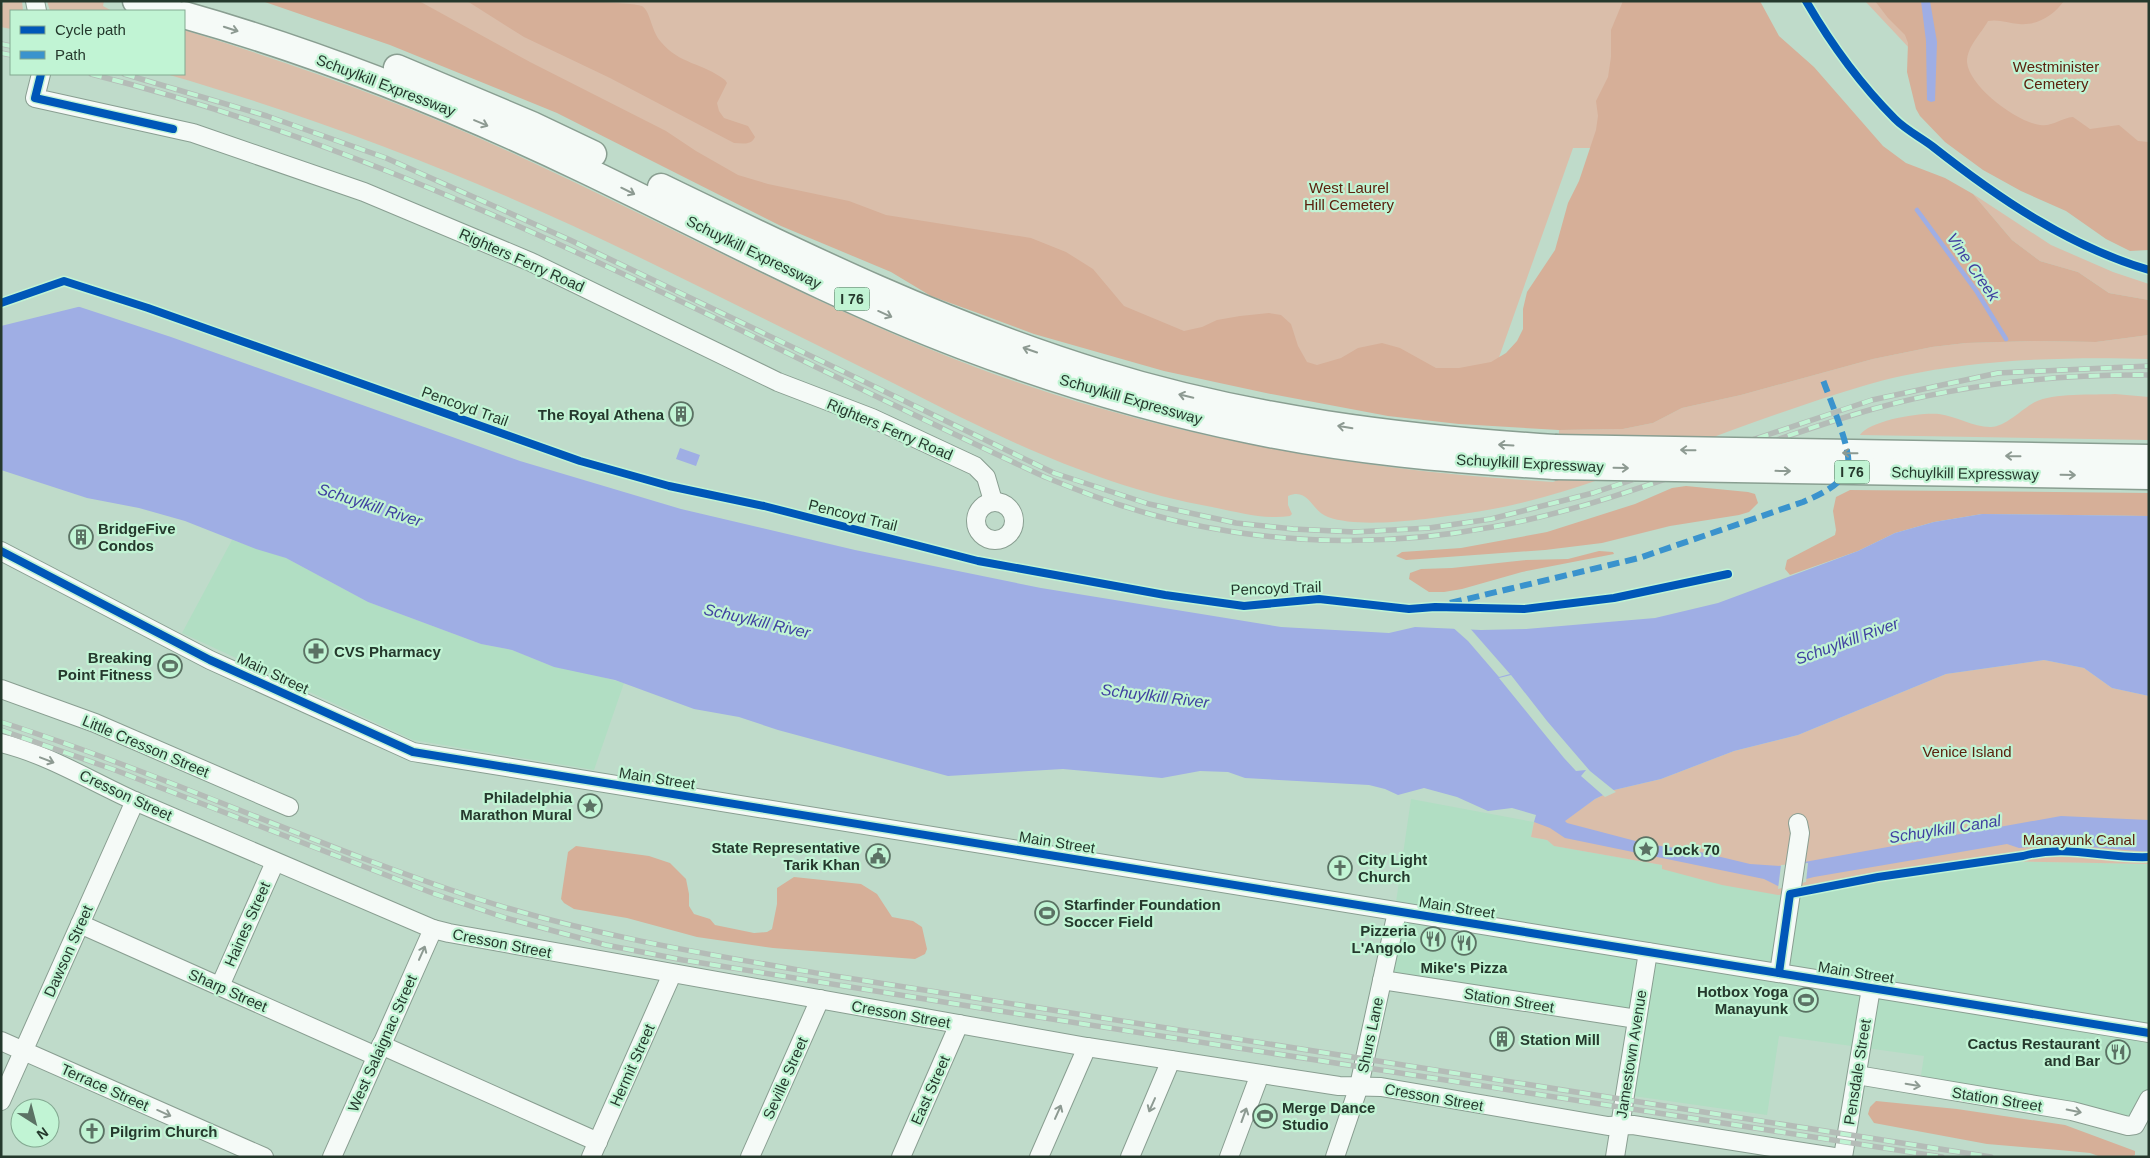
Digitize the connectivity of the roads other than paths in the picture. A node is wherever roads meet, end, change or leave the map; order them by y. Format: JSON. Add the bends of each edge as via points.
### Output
{"nodes":[{"id":1,"x":136,"y":1,"type":"edge"},
{"id":2,"x":202,"y":1,"type":"edge"},
{"id":3,"x":168,"y":10,"type":"edge"},
{"id":4,"x":185,"y":15,"type":"edge"},
{"id":5,"x":41,"y":75,"type":"edge"},
{"id":6,"x":1555,"y":457,"type":"junction"},
{"id":7,"x":2149,"y":458,"type":"edge"},
{"id":8,"x":2149,"y":476,"type":"edge"},
{"id":9,"x":994,"y":501,"type":"dead end"},
{"id":10,"x":1,"y":551,"type":"edge"},
{"id":11,"x":1,"y":689,"type":"edge"},
{"id":12,"x":1,"y":744,"type":"edge"},
{"id":13,"x":135,"y":801,"type":"junction"},
{"id":14,"x":289,"y":807,"type":"dead end"},
{"id":15,"x":1798,"y":823,"type":"dead end"},
{"id":16,"x":274,"y":862,"type":"junction"},
{"id":17,"x":1397,"y":912,"type":"junction"},
{"id":18,"x":80,"y":924,"type":"junction"},
{"id":19,"x":433,"y":929,"type":"junction"},
{"id":20,"x":1648,"y":952,"type":"junction"},
{"id":21,"x":1779,"y":973,"type":"junction"},
{"id":22,"x":672,"y":974,"type":"junction"},
{"id":23,"x":1382,"y":980,"type":"junction"},
{"id":24,"x":220,"y":986,"type":"junction"},
{"id":25,"x":1871,"y":988,"type":"junction"},
{"id":26,"x":820,"y":999,"type":"junction"},
{"id":27,"x":1636,"y":1019,"type":"junction"},
{"id":28,"x":959,"y":1024,"type":"junction"},
{"id":29,"x":2149,"y":1033,"type":"edge"},
{"id":30,"x":1,"y":1041,"type":"edge"},
{"id":31,"x":1087,"y":1047,"type":"junction"},
{"id":32,"x":24,"y":1051,"type":"junction"},
{"id":33,"x":379,"y":1051,"type":"junction"},
{"id":34,"x":1171,"y":1060,"type":"junction"},
{"id":35,"x":1260,"y":1074,"type":"junction"},
{"id":36,"x":1857,"y":1075,"type":"junction"},
{"id":37,"x":1359,"y":1086,"type":"junction"},
{"id":38,"x":2149,"y":1098,"type":"edge"},
{"id":39,"x":1,"y":1101,"type":"edge"},
{"id":40,"x":1620,"y":1126,"type":"junction"},
{"id":41,"x":595,"y":1149,"type":"edge"},
{"id":42,"x":264,"y":1157,"type":"edge"},
{"id":43,"x":332,"y":1157,"type":"edge"},
{"id":44,"x":750,"y":1157,"type":"edge"},
{"id":45,"x":901,"y":1157,"type":"edge"},
{"id":46,"x":1039,"y":1157,"type":"edge"},
{"id":47,"x":1130,"y":1157,"type":"edge"},
{"id":48,"x":1229,"y":1157,"type":"edge"},
{"id":49,"x":1335,"y":1157,"type":"edge"},
{"id":50,"x":1614,"y":1157,"type":"edge"},
{"id":51,"x":1834,"y":1157,"type":"edge"},
{"id":52,"x":1843,"y":1157,"type":"edge"}],
"edges":[{"from":1,"to":3,"type":"highway"},
{"from":6,"to":2,"type":"highway","name":"Schuylkill Expressway","number":"I 76","one_way":true,"via":[[1303,421],[1179,394],[1029,350],[884,293],[459,92],[315,37]]},
{"from":4,"to":6,"type":"highway","name":"Schuylkill Expressway","number":"I 76","one_way":true,"via":[[314,56],[446,108],[889,316],[1036,372],[1109,395],[1251,430],[1468,461]]},
{"from":5,"to":9,"type":"street","name":"Righters Ferry Road","via":[[36,98],[193,133],[287,164],[402,207],[531,262],[778,382],[872,418],[975,466],[986,477]]},
{"from":7,"to":6,"type":"highway","name":"Schuylkill Expressway","number":"I 76","one_way":true,"bridge":true},
{"from":6,"to":8,"type":"highway","name":"Schuylkill Expressway","number":"I 76","one_way":true,"bridge":true},
{"from":10,"to":17,"type":"street","name":"Main Street","via":[[210,660],[414,752]]},
{"from":11,"to":14,"type":"street","name":"Little Cresson Street","via":[[95,723]]},
{"from":12,"to":13,"type":"street","name":"Cresson Street","one_way":true,"via":[[60,765]]},
{"from":13,"to":16,"type":"street","name":"Cresson Street"},
{"from":13,"to":18,"type":"street","name":"Dawson Street"},
{"from":15,"to":21,"type":"street","via":[[1800,833]]},
{"from":16,"to":19,"type":"street","name":"Cresson Street"},
{"from":16,"to":24,"type":"street","name":"Haines Street"},
{"from":17,"to":20,"type":"street","name":"Main Street"},
{"from":17,"to":23,"type":"street","name":"Shurs Lane"},
{"from":18,"to":24,"type":"street","name":"Sharp Street"},
{"from":18,"to":32,"type":"street","name":"Dawson Street"},
{"from":19,"to":22,"type":"street","name":"Cresson Street"},
{"from":33,"to":19,"type":"street","name":"West Salaignac Street","one_way":true},
{"from":20,"to":21,"type":"street","name":"Main Street"},
{"from":20,"to":27,"type":"street","name":"Jamestown Avenue"},
{"from":21,"to":25,"type":"street","name":"Main Street"},
{"from":22,"to":26,"type":"street","name":"Cresson Street"},
{"from":22,"to":41,"type":"street","name":"Hermit Street"},
{"from":23,"to":27,"type":"street","name":"Station Street"},
{"from":23,"to":37,"type":"street","name":"Shurs Lane"},
{"from":24,"to":33,"type":"street","name":"Sharp Street"},
{"from":25,"to":29,"type":"street","name":"Main Street"},
{"from":25,"to":36,"type":"street","name":"Pensdale Street"},
{"from":26,"to":28,"type":"street","name":"Cresson Street"},
{"from":26,"to":44,"type":"street","name":"Seville Street"},
{"from":27,"to":40,"type":"street","name":"Jamestown Avenue"},
{"from":28,"to":31,"type":"street","name":"Cresson Street"},
{"from":28,"to":45,"type":"street","name":"East Street"},
{"from":30,"to":32,"type":"street","name":"Terrace Street"},
{"from":31,"to":34,"type":"street","name":"Cresson Street"},
{"from":46,"to":31,"type":"street","one_way":true},
{"from":32,"to":39,"type":"street","name":"Dawson Street"},
{"from":32,"to":42,"type":"street","name":"Terrace Street","one_way":true},
{"from":33,"to":41,"type":"street","name":"Sharp Street"},
{"from":33,"to":43,"type":"street","name":"West Salaignac Street"},
{"from":34,"to":35,"type":"street","name":"Cresson Street"},
{"from":34,"to":47,"type":"street","one_way":true},
{"from":35,"to":37,"type":"street","name":"Cresson Street"},
{"from":48,"to":35,"type":"street","one_way":true},
{"from":36,"to":38,"type":"street","name":"Station Street","one_way":true,"via":[[2072,1111],[2128,1126],[2136,1125]]},
{"from":36,"to":52,"type":"street","name":"Pensdale Street"},
{"from":37,"to":40,"type":"street","name":"Cresson Street"},
{"from":37,"to":49,"type":"street","name":"Shurs Lane"},
{"from":40,"to":50,"type":"street","name":"Jamestown Avenue"},
{"from":40,"to":51,"type":"street","name":"Cresson Street","via":[[1633,1125]]}]}
